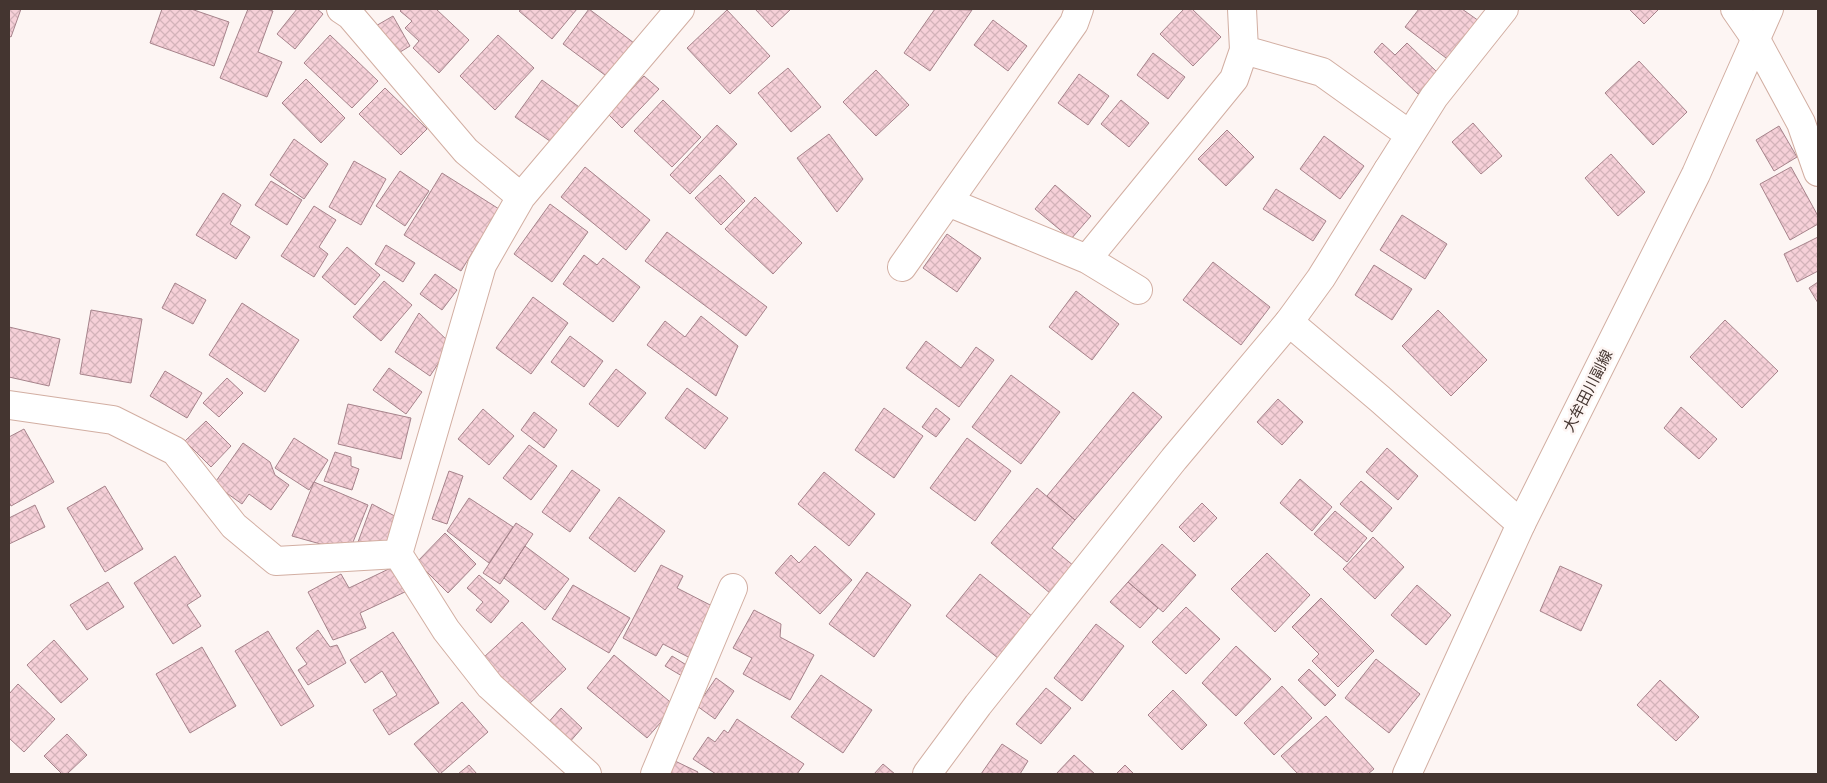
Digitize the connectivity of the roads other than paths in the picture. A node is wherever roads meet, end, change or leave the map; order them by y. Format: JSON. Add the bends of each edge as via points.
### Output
{"nodes":[{"id":1,"x":341,"y":9,"type":"edge"},
{"id":2,"x":680,"y":9,"type":"edge"},
{"id":3,"x":1079,"y":9,"type":"edge"},
{"id":4,"x":1242,"y":9,"type":"edge"},
{"id":5,"x":1504,"y":9,"type":"edge"},
{"id":6,"x":1735,"y":9,"type":"edge"},
{"id":7,"x":1762,"y":23,"type":"edge"},
{"id":8,"x":1244,"y":50,"type":"junction"},
{"id":9,"x":1410,"y":135,"type":"junction"},
{"id":10,"x":1818,"y":172,"type":"edge"},
{"id":11,"x":521,"y":197,"type":"junction"},
{"id":12,"x":948,"y":202,"type":"junction"},
{"id":13,"x":1087,"y":259,"type":"junction"},
{"id":14,"x":902,"y":267,"type":"dead end"},
{"id":15,"x":1138,"y":290,"type":"dead end"},
{"id":16,"x":1289,"y":322,"type":"junction"},
{"id":17,"x":9,"y":405,"type":"edge"},
{"id":18,"x":1522,"y":524,"type":"junction"},
{"id":19,"x":398,"y":554,"type":"junction"},
{"id":20,"x":733,"y":588,"type":"dead end"},
{"id":21,"x":587,"y":774,"type":"edge"},
{"id":22,"x":655,"y":774,"type":"edge"},
{"id":23,"x":927,"y":774,"type":"edge"},
{"id":24,"x":1407,"y":774,"type":"edge"}],
"edges":[{"from":1,"to":11,"type":"street","via":[[350,15],[466,151]]},
{"from":2,"to":11,"type":"street"},
{"from":3,"to":12,"type":"street","via":[[1074,23]]},
{"from":4,"to":8,"type":"street"},
{"from":5,"to":9,"type":"street","via":[[1434,97]]},
{"from":6,"to":7,"type":"street"},
{"from":7,"to":10,"type":"street"},
{"from":7,"to":18,"type":"street","name":"大牟田川副線","via":[[1696,174]]},
{"from":8,"to":9,"type":"street","via":[[1322,72]]},
{"from":8,"to":13,"type":"street","via":[[1234,79]]},
{"from":9,"to":16,"type":"street","via":[[1321,278]]},
{"from":11,"to":19,"type":"street","via":[[482,264]]},
{"from":12,"to":13,"type":"street"},
{"from":12,"to":14,"type":"street"},
{"from":13,"to":15,"type":"street"},
{"from":16,"to":18,"type":"street"},
{"from":16,"to":23,"type":"street","via":[[1174,459]]},
{"from":17,"to":19,"type":"street","via":[[112,420],[175,451],[234,526],[276,562]]},
{"from":18,"to":24,"type":"street","name":"大牟田川副線"},
{"from":19,"to":21,"type":"street","via":[[446,630],[490,686]]},
{"from":20,"to":22,"type":"street"}]}
